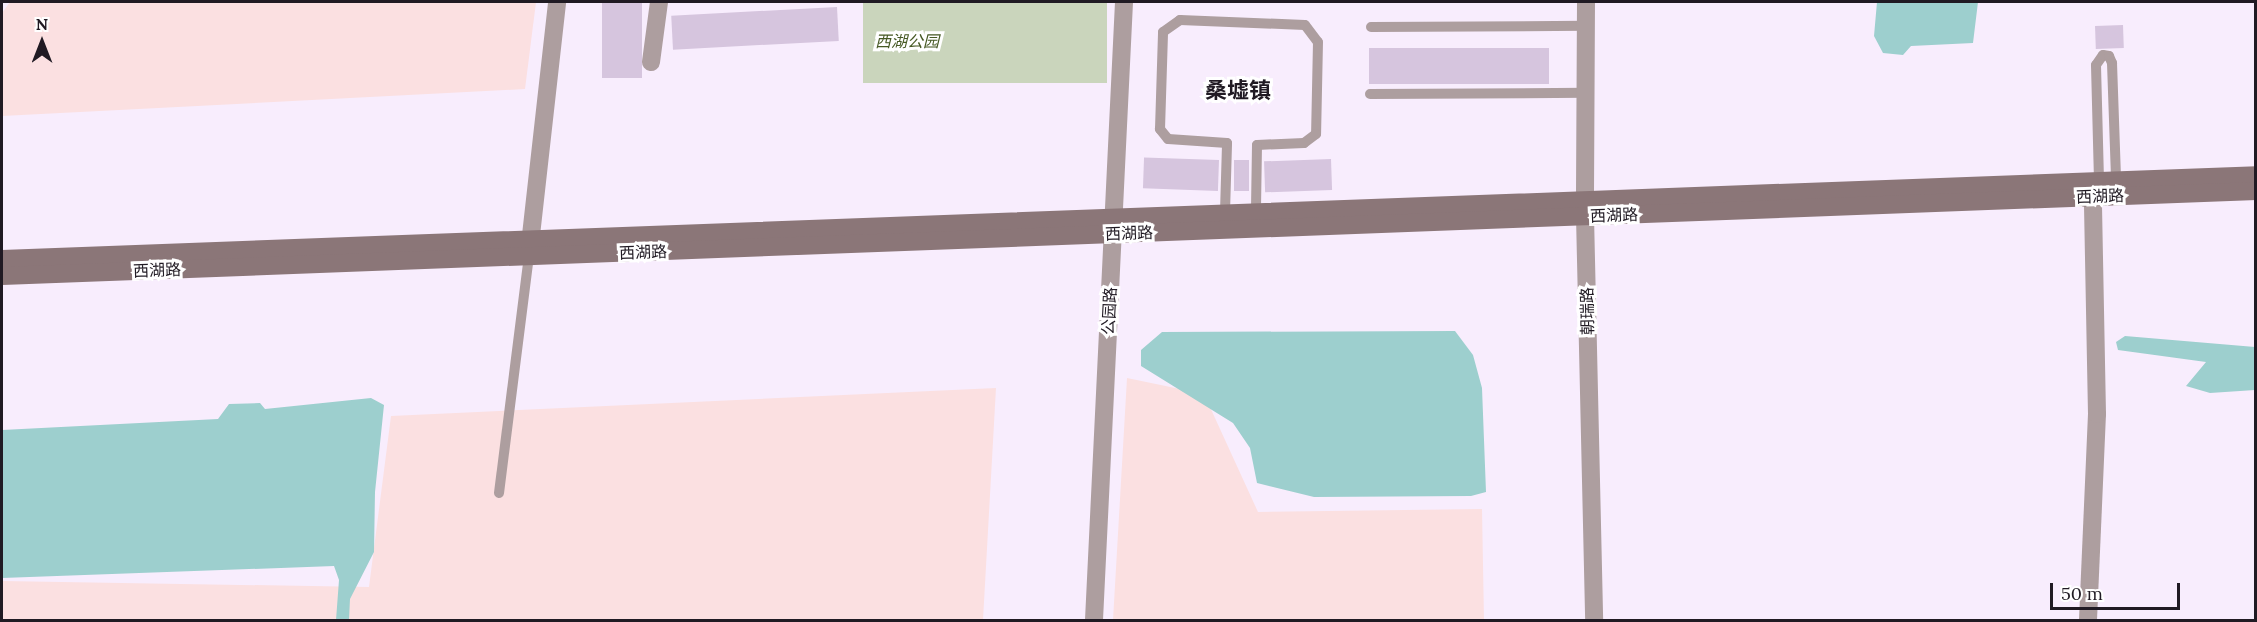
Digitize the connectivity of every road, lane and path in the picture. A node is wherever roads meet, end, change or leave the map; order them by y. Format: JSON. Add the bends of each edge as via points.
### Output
{"nodes":[{"id":1,"x":557,"y":2,"type":"edge"},
{"id":2,"x":659,"y":2,"type":"edge"},
{"id":3,"x":1124,"y":2,"type":"edge"},
{"id":4,"x":1586,"y":2,"type":"edge"},
{"id":5,"x":1586,"y":26,"type":"junction"},
{"id":6,"x":1371,"y":27,"type":"dead end"},
{"id":7,"x":651,"y":62,"type":"dead end"},
{"id":8,"x":1586,"y":93,"type":"junction"},
{"id":9,"x":1370,"y":94,"type":"dead end"},
{"id":10,"x":2256,"y":175,"type":"edge"},
{"id":11,"x":2103,"y":185,"type":"junction"},
{"id":12,"x":2256,"y":191,"type":"edge"},
{"id":13,"x":1585,"y":207,"type":"junction"},
{"id":14,"x":1256,"y":211,"type":"junction"},
{"id":15,"x":1225,"y":212,"type":"junction"},
{"id":16,"x":1113,"y":225,"type":"junction"},
{"id":17,"x":530,"y":248,"type":"junction"},
{"id":18,"x":2,"y":259,"type":"edge"},
{"id":19,"x":2,"y":276,"type":"edge"},
{"id":20,"x":499,"y":493,"type":"dead end"},
{"id":21,"x":1094,"y":621,"type":"edge"},
{"id":22,"x":1594,"y":621,"type":"edge"},
{"id":23,"x":2088,"y":621,"type":"edge"}],
"edges":[{"from":1,"to":17,"type":"street"},
{"from":2,"to":7,"type":"street"},
{"from":3,"to":16,"type":"street","name":"公园路"},
{"from":4,"to":5,"type":"street","name":"朝瑞路"},
{"from":5,"to":6,"type":"lane"},
{"from":5,"to":8,"type":"street","name":"朝瑞路"},
{"from":8,"to":9,"type":"lane"},
{"from":8,"to":13,"type":"street","name":"朝瑞路"},
{"from":10,"to":11,"type":"main road","name":"西湖路"},
{"from":11,"to":11,"type":"lane","via":[[2112,63],[2103,55],[2096,65]]},
{"from":11,"to":12,"type":"main road","name":"西湖路"},
{"from":11,"to":13,"type":"main road","name":"西湖路"},
{"from":11,"to":23,"type":"street"},
{"from":13,"to":14,"type":"main road","name":"西湖路"},
{"from":13,"to":16,"type":"main road","name":"西湖路"},
{"from":13,"to":22,"type":"street","name":"朝瑞路"},
{"from":14,"to":15,"type":"main road","name":"西湖路"},
{"from":14,"to":15,"type":"lane","via":[[1257,145],[1304,143],[1316,134],[1318,42],[1305,25],[1180,20],[1163,32],[1160,129],[1168,139],[1227,143]]},
{"from":15,"to":16,"type":"main road","name":"西湖路"},
{"from":16,"to":17,"type":"main road","name":"西湖路"},
{"from":16,"to":21,"type":"street","name":"公园路"},
{"from":17,"to":18,"type":"main road","name":"西湖路"},
{"from":17,"to":19,"type":"main road","name":"西湖路"},
{"from":17,"to":20,"type":"lane"}]}
